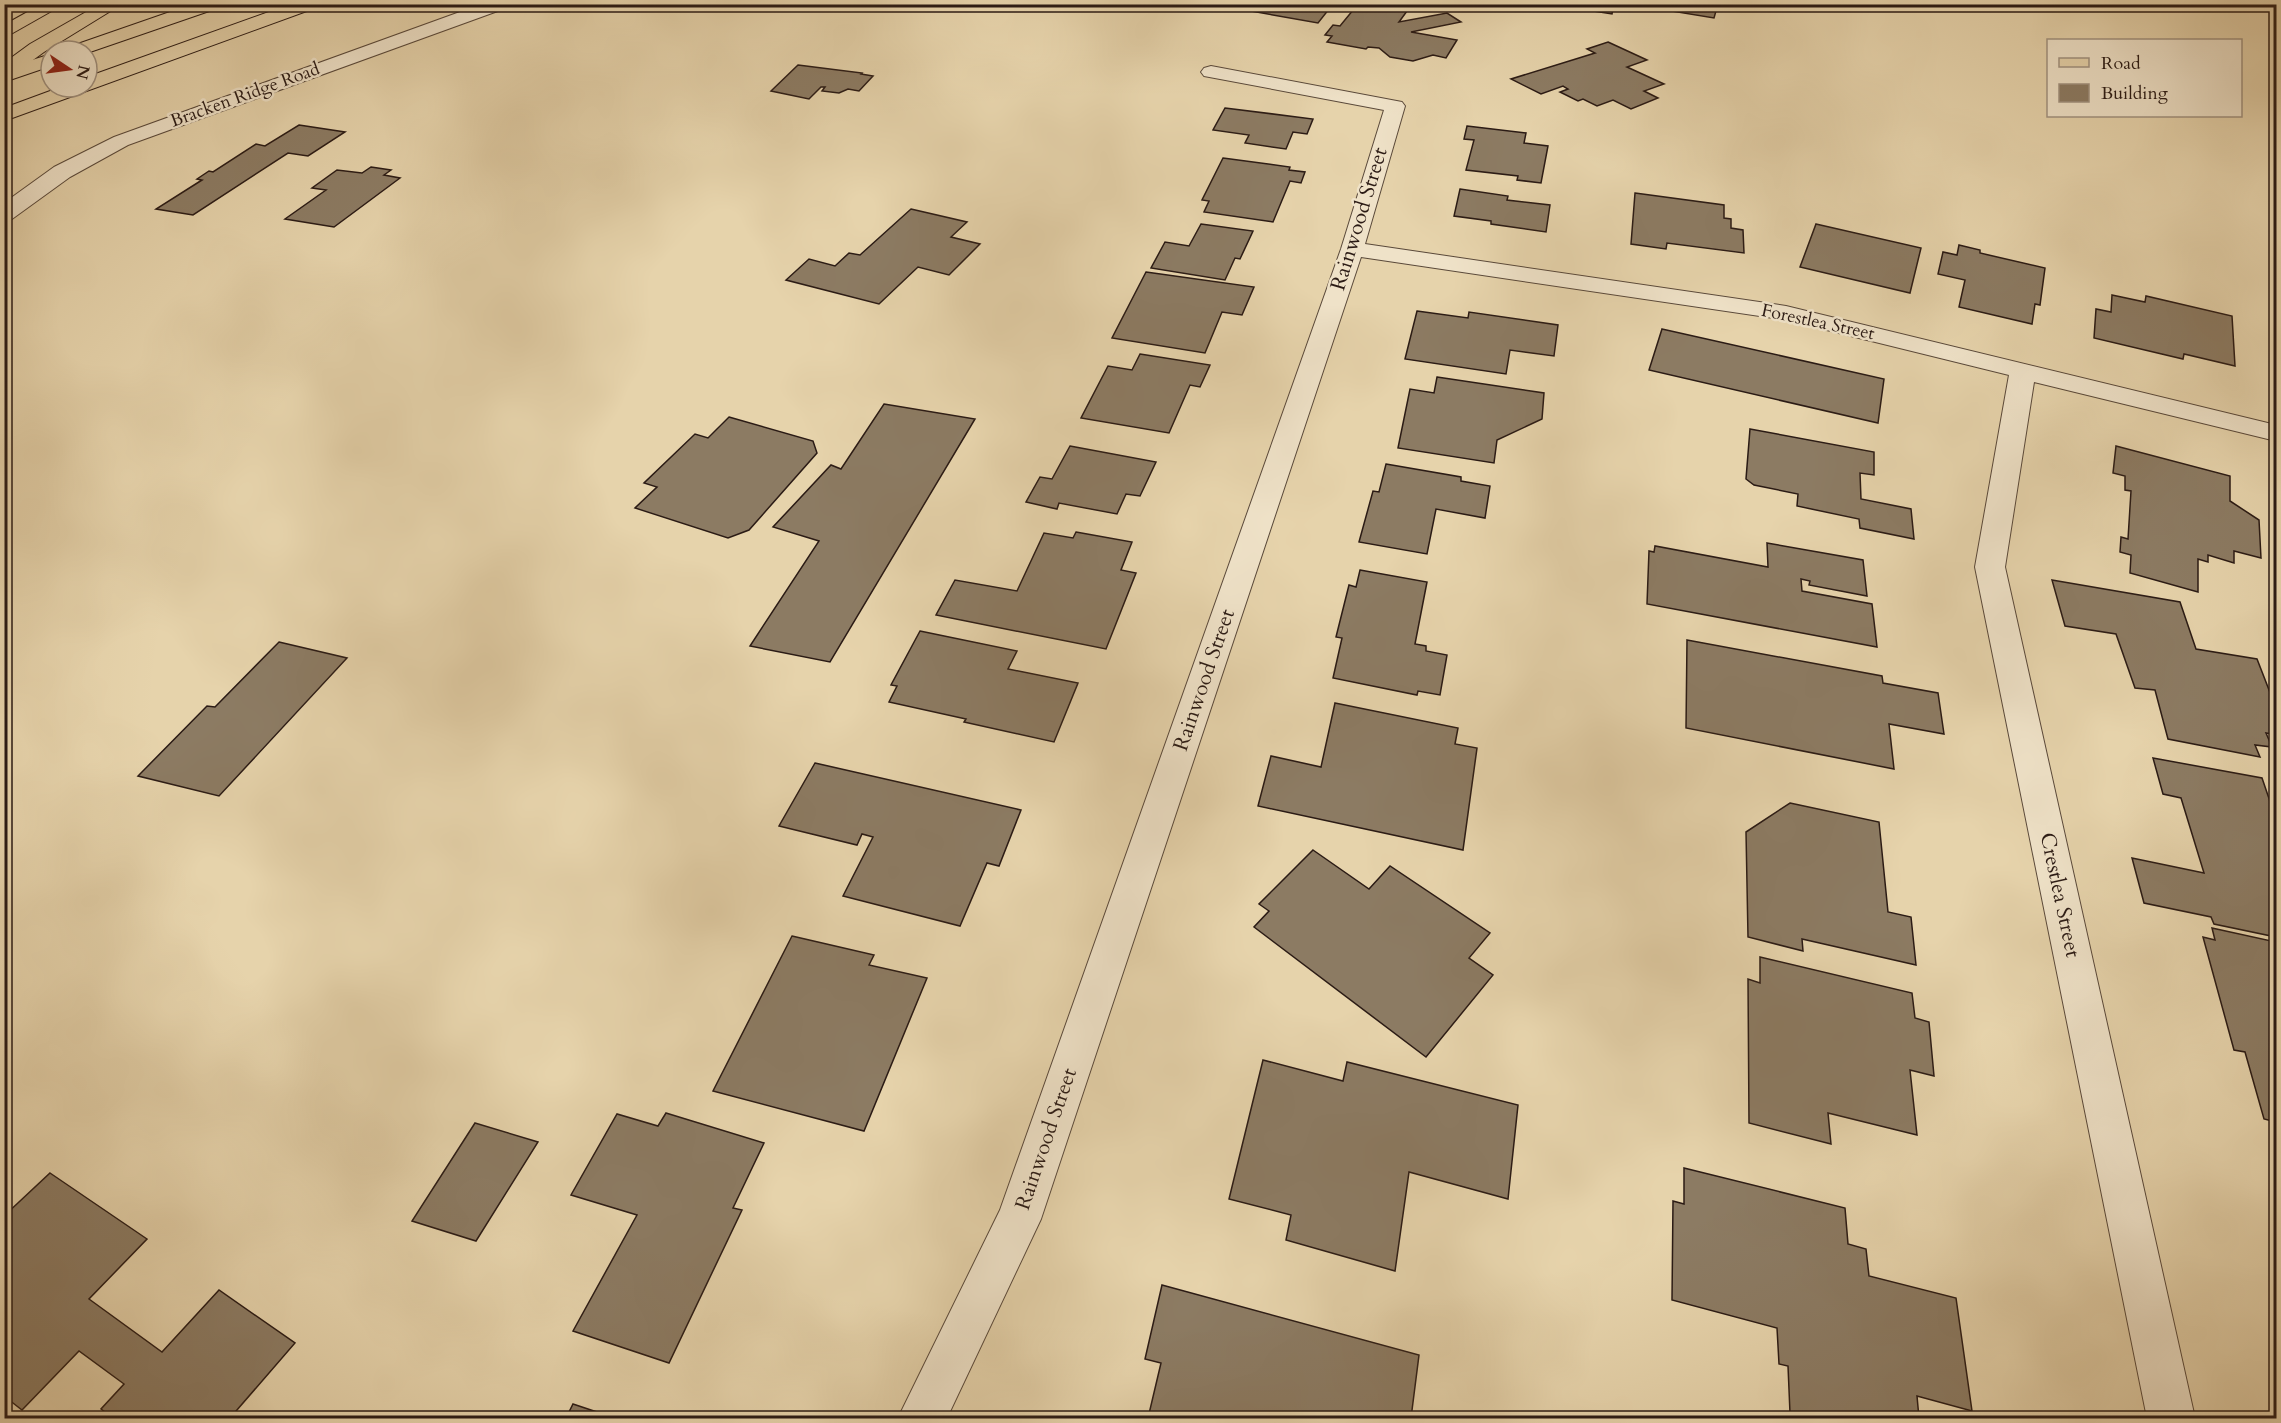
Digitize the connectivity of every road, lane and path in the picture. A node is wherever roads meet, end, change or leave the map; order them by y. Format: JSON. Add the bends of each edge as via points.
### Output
{"nodes":[{"id":1,"x":56,"y":4,"type":"edge"},
{"id":2,"x":114,"y":4,"type":"edge"},
{"id":3,"x":213,"y":4,"type":"edge"},
{"id":4,"x":309,"y":4,"type":"edge"},
{"id":5,"x":500,"y":4,"type":"edge"},
{"id":6,"x":4,"y":33,"type":"edge"},
{"id":7,"x":99,"y":43,"type":"edge"},
{"id":8,"x":39,"y":64,"type":"edge"},
{"id":9,"x":1211,"y":72,"type":"dead end"},
{"id":10,"x":4,"y":74,"type":"edge"},
{"id":11,"x":99,"y":80,"type":"edge"},
{"id":12,"x":47,"y":99,"type":"edge"},
{"id":13,"x":4,"y":115,"type":"edge"},
{"id":14,"x":4,"y":214,"type":"edge"},
{"id":15,"x":1352,"y":249,"type":"junction"},
{"id":16,"x":2023,"y":370,"type":"junction"},
{"id":17,"x":2277,"y":433,"type":"edge"},
{"id":18,"x":922,"y":1419,"type":"edge"},
{"id":19,"x":2171,"y":1419,"type":"edge"}],
"edges":[{"from":1,"to":6,"type":"main road"},
{"from":2,"to":10,"type":"main road","via":[[37,48]]},
{"from":3,"to":7,"type":"main road"},
{"from":4,"to":11,"type":"main road"},
{"from":5,"to":14,"type":"street","name":"Bracken Ridge Road","via":[[121,141],[62,172]]},
{"from":8,"to":10,"type":"main road"},
{"from":9,"to":15,"type":"street","name":"Rainwood Street","via":[[1395,106]]},
{"from":12,"to":13,"type":"main road"},
{"from":15,"to":16,"type":"street","name":"Forestlea Street","via":[[1786,313]]},
{"from":15,"to":18,"type":"street","name":"Rainwood Street","via":[[1019,1219]]},
{"from":16,"to":17,"type":"street","name":"Forestlea Street"},
{"from":16,"to":19,"type":"street","name":"Crestlea Street","via":[[1990,567]]}]}
